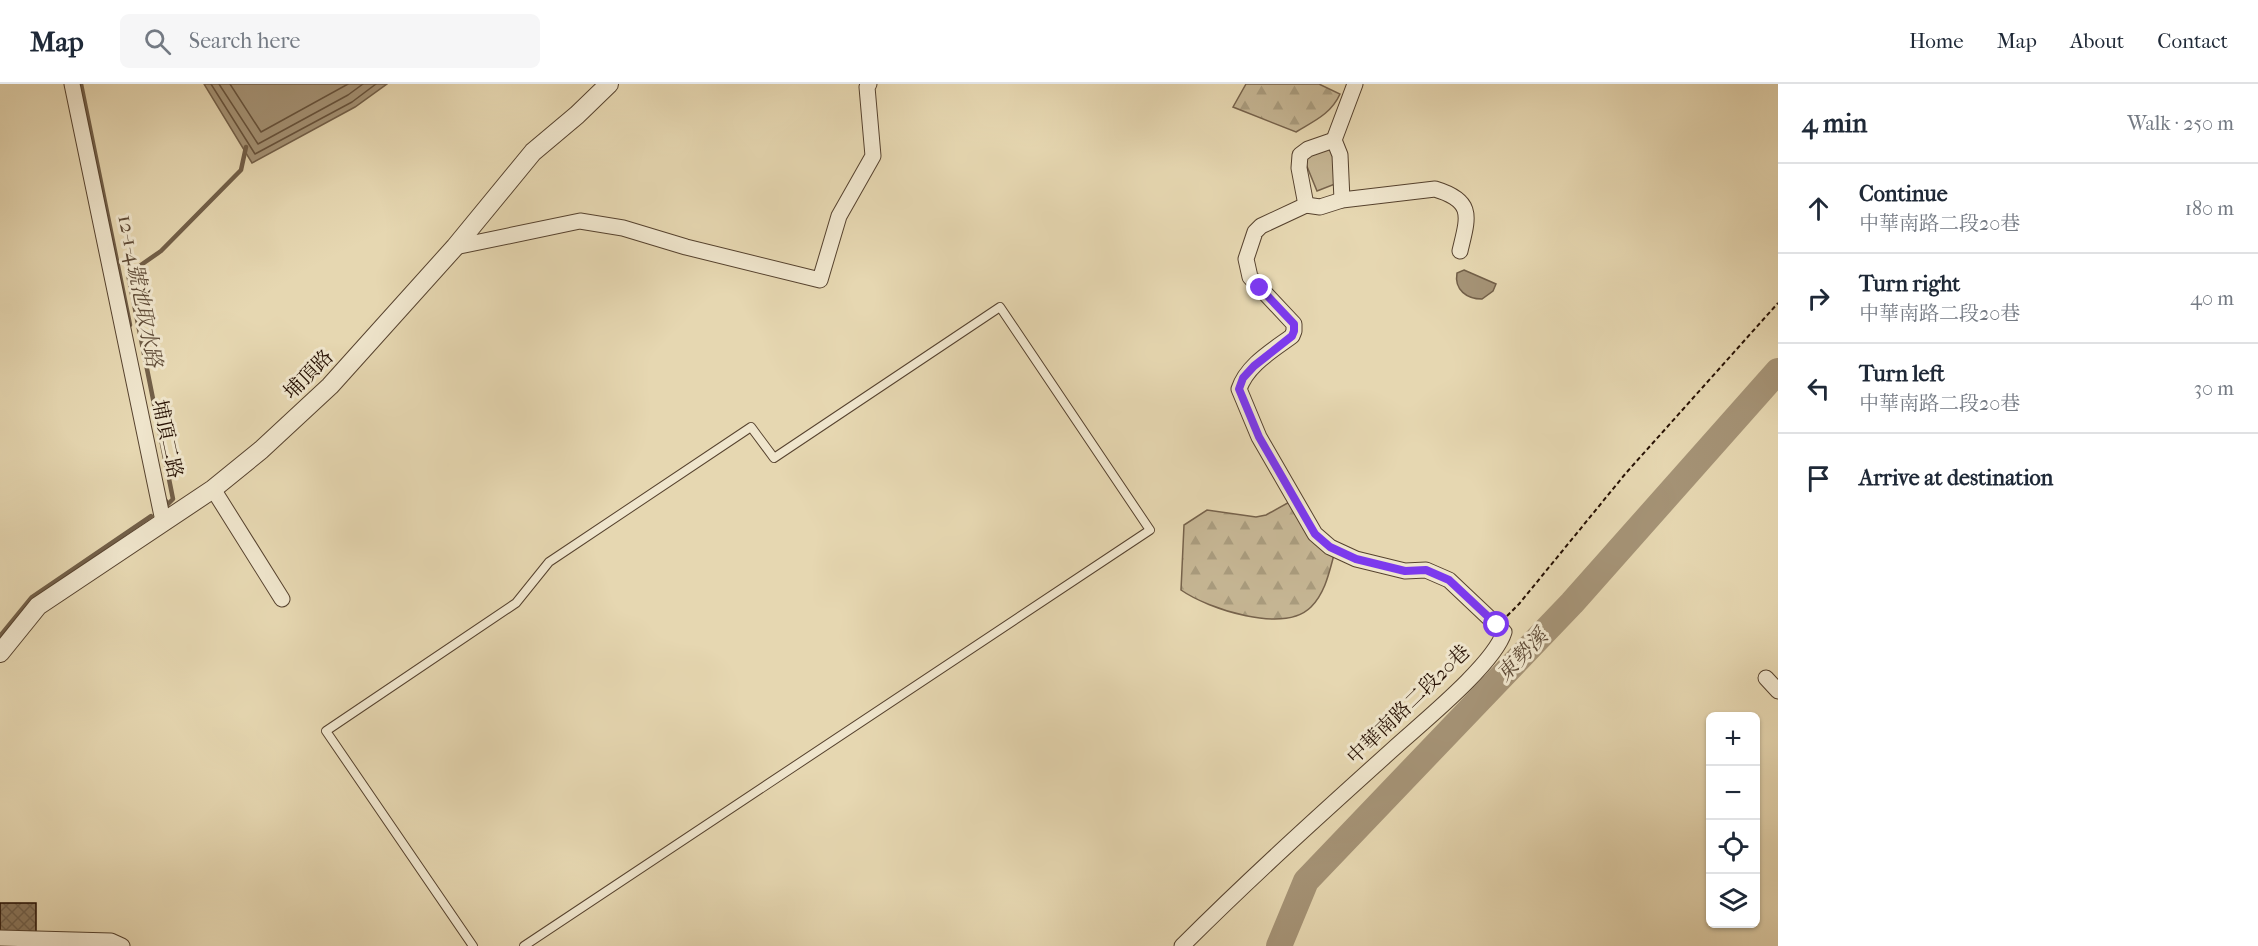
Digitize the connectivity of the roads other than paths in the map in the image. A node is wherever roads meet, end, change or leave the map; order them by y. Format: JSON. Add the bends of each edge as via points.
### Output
{"nodes":[{"id":1,"x":72,"y":84,"type":"edge"},
{"id":2,"x":609,"y":84,"type":"edge"},
{"id":3,"x":869,"y":84,"type":"edge"},
{"id":4,"x":1355,"y":84,"type":"edge"},
{"id":5,"x":1334,"y":140,"type":"junction"},
{"id":6,"x":1342,"y":200,"type":"junction"},
{"id":7,"x":1306,"y":205,"type":"junction"},
{"id":8,"x":455,"y":248,"type":"junction"},
{"id":9,"x":1460,"y":251,"type":"dead end"},
{"id":10,"x":213,"y":489,"type":"junction"},
{"id":11,"x":163,"y":521,"type":"junction"},
{"id":12,"x":282,"y":598,"type":"dead end"},
{"id":13,"x":0,"y":653,"type":"edge"},
{"id":14,"x":1766,"y":678,"type":"dead end"},
{"id":15,"x":1778,"y":691,"type":"edge"},
{"id":16,"x":0,"y":938,"type":"edge"},
{"id":17,"x":122,"y":946,"type":"edge"},
{"id":18,"x":473,"y":946,"type":"edge"},
{"id":19,"x":524,"y":946,"type":"edge"},
{"id":20,"x":1182,"y":946,"type":"edge"}],
"edges":[{"from":1,"to":11,"type":"street","name":"埔頂二路"},
{"from":2,"to":8,"type":"street","name":"埔頂路","via":[[533,152]]},
{"from":3,"to":8,"type":"street","via":[[873,156],[839,216],[820,280],[623,228],[579,221]]},
{"from":4,"to":5,"type":"street"},
{"from":5,"to":6,"type":"street","via":[[1340,154]]},
{"from":5,"to":7,"type":"street","via":[[1300,155]]},
{"from":6,"to":7,"type":"street","via":[[1320,207]]},
{"from":6,"to":9,"type":"street","via":[[1435,189],[1448,193],[1462,202],[1467,211]]},
{"from":7,"to":20,"type":"street","name":"中華南路二段20巷","via":[[1255,232],[1246,259],[1250,277],[1294,324],[1292,336],[1254,366],[1239,389],[1259,437],[1315,534],[1330,547],[1386,567],[1426,570],[1441,576],[1504,632],[1501,642],[1468,680]]},
{"from":8,"to":10,"type":"street","name":"埔頂路","via":[[330,386]]},
{"from":10,"to":11,"type":"street","name":"埔頂路"},
{"from":10,"to":12,"type":"street"},
{"from":11,"to":13,"type":"street","name":"埔頂路","via":[[38,606]]},
{"from":14,"to":15,"type":"street"},
{"from":16,"to":17,"type":"street","via":[[111,941]]},
{"from":18,"to":19,"type":"lane","via":[[326,731],[516,603],[549,562],[751,427],[774,458],[1000,307],[1150,530]]}]}
